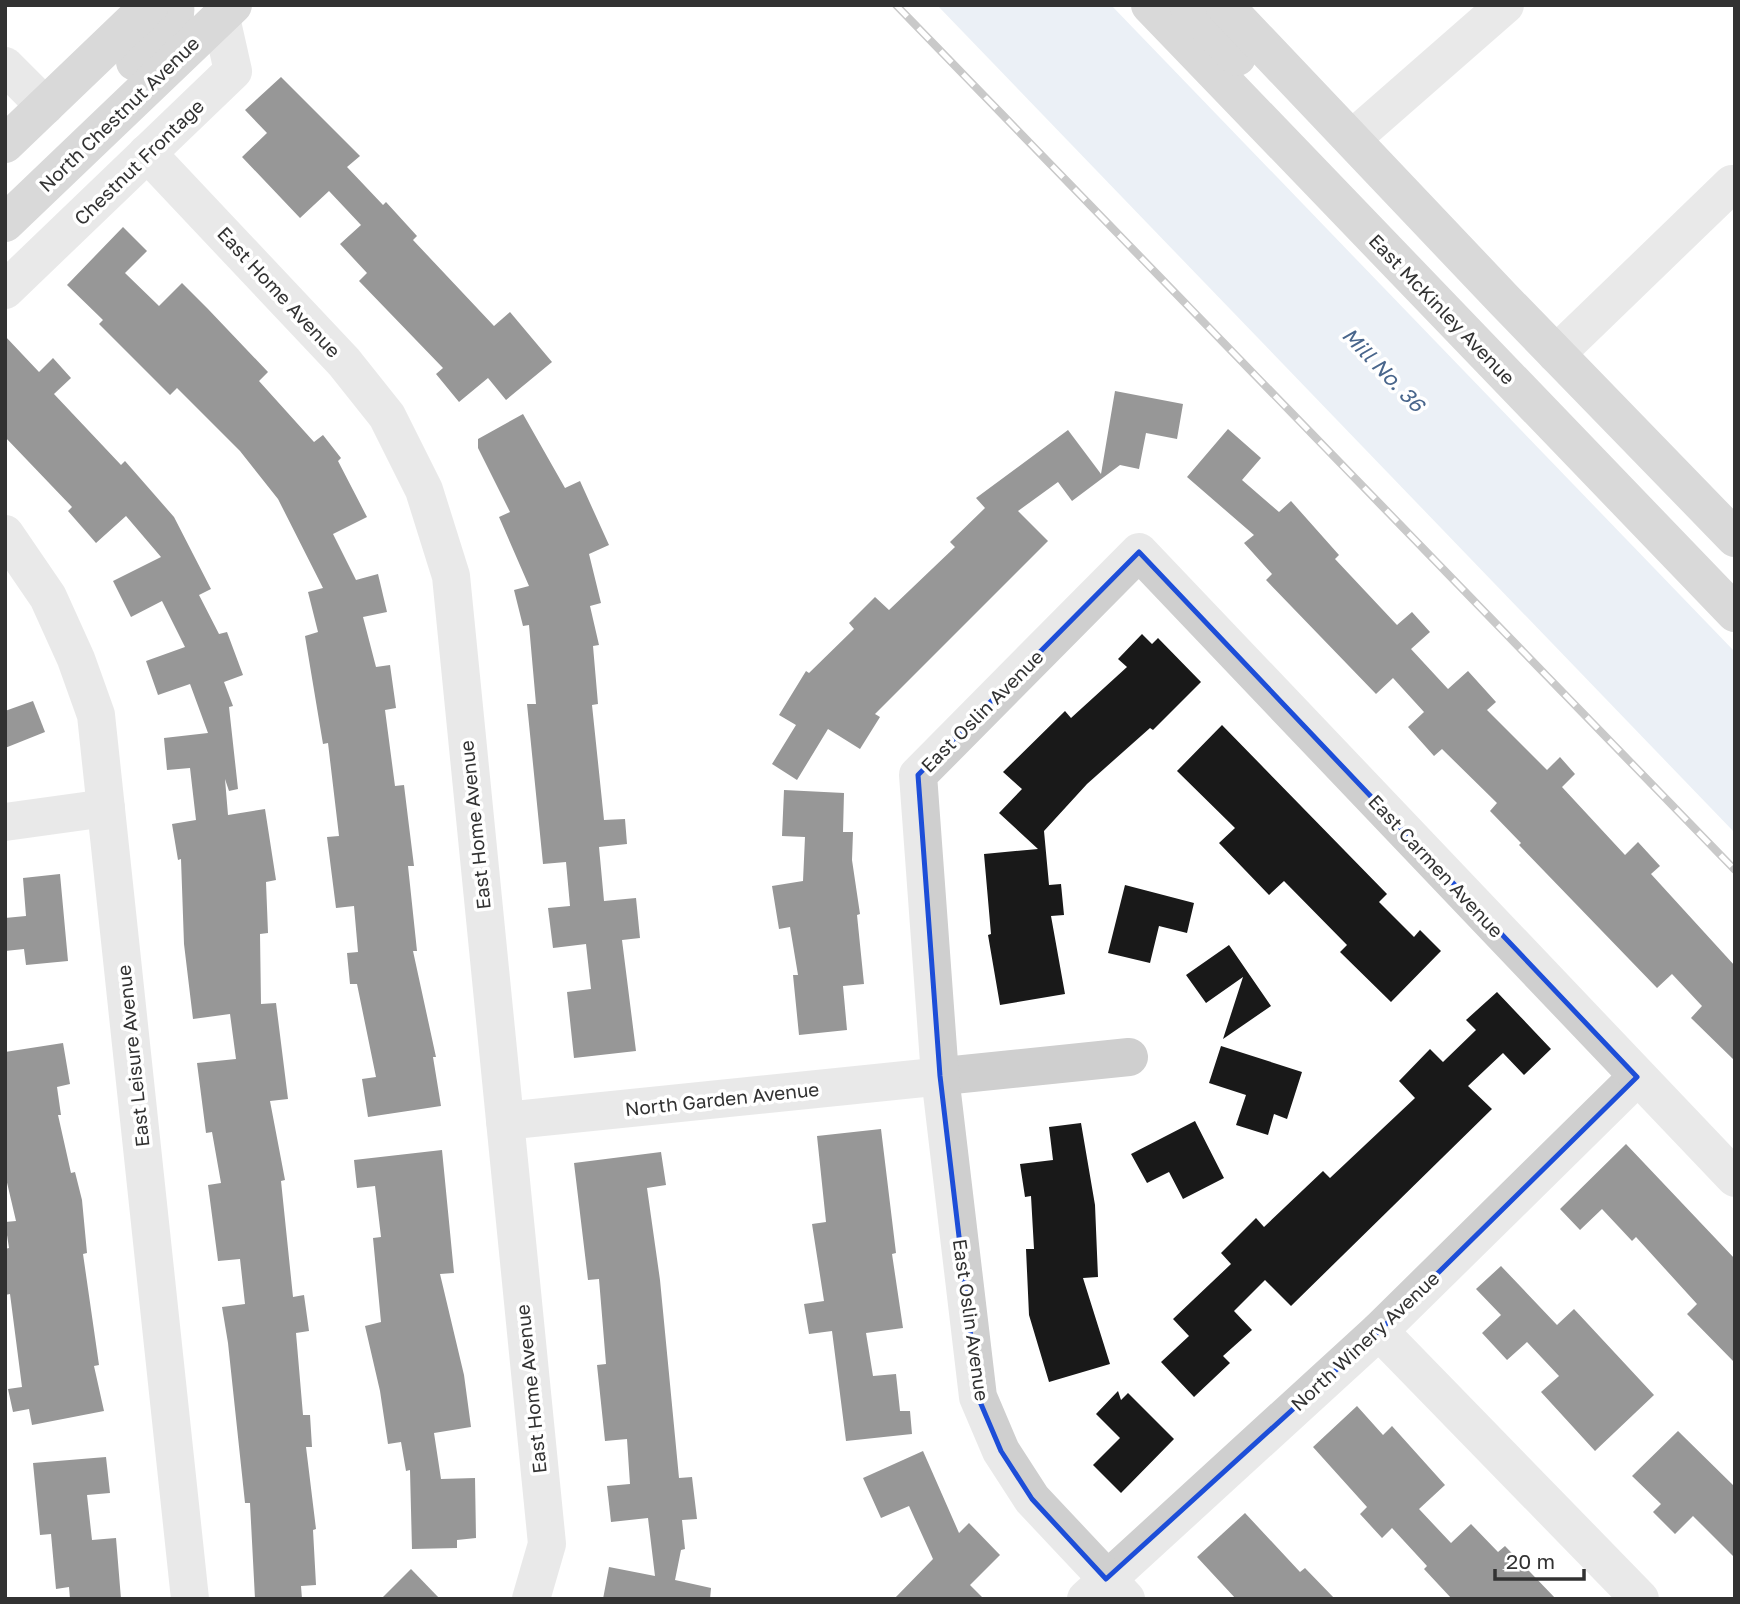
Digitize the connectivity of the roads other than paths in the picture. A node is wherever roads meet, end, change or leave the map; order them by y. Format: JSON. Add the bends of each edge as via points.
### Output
{"nodes":[{"id":1,"x":150,"y":5,"type":"edge"},
{"id":2,"x":175,"y":5,"type":"edge"},
{"id":3,"x":1150,"y":5,"type":"edge"},
{"id":4,"x":1188,"y":5,"type":"edge"},
{"id":5,"x":1224,"y":5,"type":"edge"},
{"id":6,"x":1505,"y":5,"type":"edge"},
{"id":7,"x":227,"y":11,"type":"edge"},
{"id":8,"x":5,"y":66,"type":"edge"},
{"id":9,"x":45,"y":106,"type":"junction"},
{"id":10,"x":1353,"y":138,"type":"junction"},
{"id":11,"x":5,"y":144,"type":"edge"},
{"id":12,"x":85,"y":146,"type":"junction"},
{"id":13,"x":147,"y":153,"type":"junction"},
{"id":14,"x":1732,"y":184,"type":"dead end"},
{"id":15,"x":5,"y":223,"type":"edge"},
{"id":16,"x":5,"y":290,"type":"edge"},
{"id":17,"x":1556,"y":354,"type":"junction"},
{"id":18,"x":5,"y":534,"type":"edge"},
{"id":19,"x":1735,"y":537,"type":"edge"},
{"id":20,"x":1139,"y":552,"type":"joint"},
{"id":21,"x":1735,"y":613,"type":"edge"},
{"id":22,"x":106,"y":808,"type":"junction"},
{"id":23,"x":5,"y":822,"type":"edge"},
{"id":24,"x":1129,"y":1057,"type":"dead end"},
{"id":25,"x":940,"y":1076,"type":"junction"},
{"id":26,"x":1637,"y":1077,"type":"junction"},
{"id":27,"x":505,"y":1121,"type":"junction"},
{"id":28,"x":1735,"y":1178,"type":"edge"},
{"id":29,"x":1379,"y":1331,"type":"junction"},
{"id":30,"x":1106,"y":1592,"type":"edge"},
{"id":31,"x":190,"y":1599,"type":"edge"},
{"id":32,"x":531,"y":1599,"type":"edge"},
{"id":33,"x":1640,"y":1599,"type":"edge"}],
"edges":[{"from":1,"to":9,"type":"main road"},
{"from":2,"to":12,"type":"main road","via":[[171,29],[105,95],[92,117]]},
{"from":3,"to":21,"type":"main road","name":"East McKinley Avenue"},
{"from":4,"to":10,"type":"main road","via":[[1312,132],[1340,143]]},
{"from":5,"to":10,"type":"main road"},
{"from":6,"to":10,"type":"street"},
{"from":7,"to":12,"type":"main road","name":"North Chestnut Avenue"},
{"from":7,"to":13,"type":"street","name":"Chestnut Frontage","via":[[233,71]]},
{"from":8,"to":9,"type":"street"},
{"from":9,"to":11,"type":"main road"},
{"from":10,"to":17,"type":"main road"},
{"from":12,"to":15,"type":"main road","name":"North Chestnut Avenue"},
{"from":13,"to":16,"type":"street","name":"Chestnut Frontage"},
{"from":13,"to":27,"type":"street","name":"East Home Avenue","via":[[344,362],[387,416],[424,490],[451,576]]},
{"from":14,"to":17,"type":"street"},
{"from":17,"to":19,"type":"main road"},
{"from":18,"to":22,"type":"street","name":"East Leisure Avenue","via":[[48,597],[76,659],[96,715]]},
{"from":20,"to":25,"type":"street","name":"East Oslin Avenue","via":[[918,775]]},
{"from":20,"to":26,"type":"street","name":"East Carmen Avenue"},
{"from":22,"to":23,"type":"street"},
{"from":22,"to":31,"type":"street","name":"East Leisure Avenue"},
{"from":24,"to":25,"type":"street"},
{"from":25,"to":27,"type":"street","name":"North Garden Avenue"},
{"from":25,"to":30,"type":"street","name":"East Oslin Avenue","via":[[978,1397],[1001,1451],[1032,1499]]},
{"from":26,"to":28,"type":"street","name":"East Carmen Avenue"},
{"from":26,"to":29,"type":"street","name":"North Winery Avenue"},
{"from":27,"to":32,"type":"street","name":"East Home Avenue","via":[[547,1544]]},
{"from":29,"to":30,"type":"street","name":"North Winery Avenue"},
{"from":29,"to":33,"type":"street"}]}
